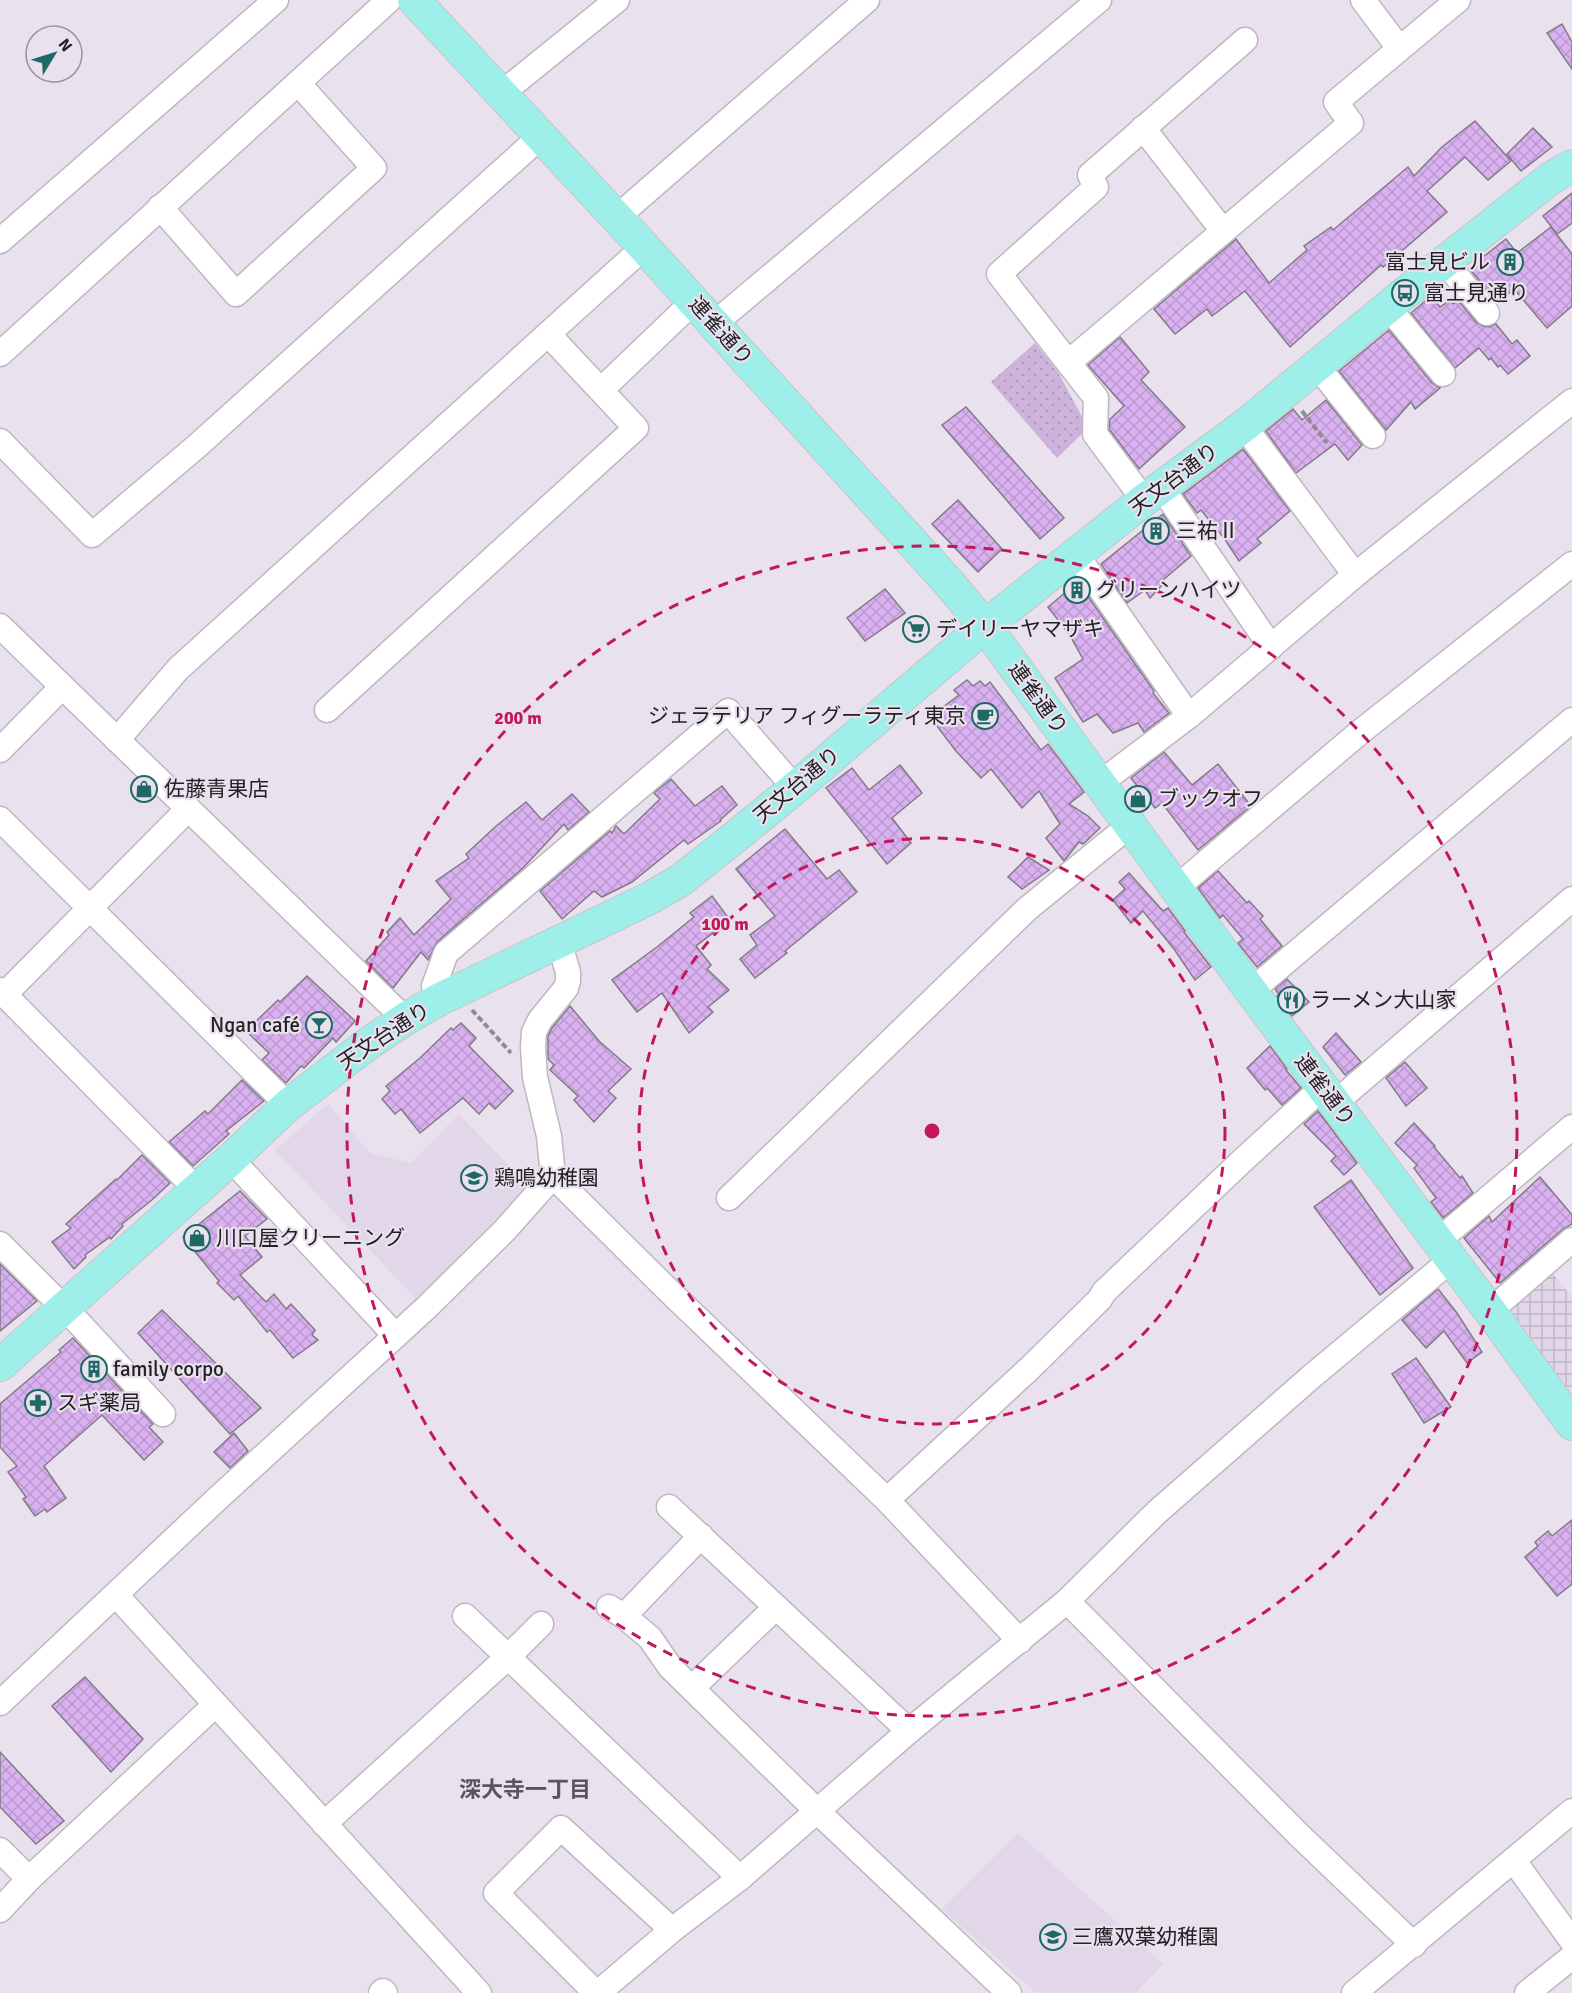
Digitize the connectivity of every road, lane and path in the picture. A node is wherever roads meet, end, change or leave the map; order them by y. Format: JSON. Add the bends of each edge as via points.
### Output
{"nodes":[{"id":1,"x":276,"y":0,"type":"edge"},
{"id":2,"x":389,"y":0,"type":"edge"},
{"id":3,"x":617,"y":0,"type":"edge"},
{"id":4,"x":867,"y":0,"type":"edge"},
{"id":5,"x":1099,"y":0,"type":"edge"},
{"id":6,"x":1363,"y":0,"type":"edge"},
{"id":7,"x":1458,"y":0,"type":"edge"},
{"id":8,"x":424,"y":3,"type":"edge"},
{"id":9,"x":1245,"y":40,"type":"dead end"},
{"id":10,"x":1399,"y":48,"type":"junction"},
{"id":11,"x":298,"y":83,"type":"junction"},
{"id":12,"x":502,"y":93,"type":"junction"},
{"id":13,"x":1143,"y":128,"type":"junction"},
{"id":14,"x":541,"y":136,"type":"junction"},
{"id":15,"x":1572,"y":166,"type":"edge"},
{"id":16,"x":160,"y":207,"type":"junction"},
{"id":17,"x":616,"y":218,"type":"junction"},
{"id":18,"x":1223,"y":231,"type":"junction"},
{"id":19,"x":0,"y":241,"type":"edge"},
{"id":20,"x":644,"y":247,"type":"junction"},
{"id":21,"x":1445,"y":262,"type":"junction"},
{"id":22,"x":694,"y":301,"type":"junction"},
{"id":23,"x":1388,"y":307,"type":"junction"},
{"id":24,"x":1487,"y":313,"type":"dead end"},
{"id":25,"x":714,"y":323,"type":"junction"},
{"id":26,"x":548,"y":334,"type":"junction"},
{"id":27,"x":0,"y":354,"type":"edge"},
{"id":28,"x":1069,"y":362,"type":"junction"},
{"id":29,"x":1317,"y":366,"type":"junction"},
{"id":30,"x":1443,"y":374,"type":"dead end"},
{"id":31,"x":601,"y":390,"type":"junction"},
{"id":32,"x":1286,"y":392,"type":"junction"},
{"id":33,"x":1572,"y":401,"type":"edge"},
{"id":34,"x":1244,"y":426,"type":"junction"},
{"id":35,"x":1373,"y":436,"type":"dead end"},
{"id":36,"x":0,"y":441,"type":"edge"},
{"id":37,"x":1327,"y":443,"type":"dead end"},
{"id":38,"x":1153,"y":494,"type":"junction"},
{"id":39,"x":1076,"y":554,"type":"junction"},
{"id":40,"x":1572,"y":564,"type":"edge"},
{"id":41,"x":1355,"y":575,"type":"junction"},
{"id":42,"x":0,"y":626,"type":"edge"},
{"id":43,"x":985,"y":626,"type":"junction"},
{"id":44,"x":1271,"y":647,"type":"junction"},
{"id":45,"x":62,"y":687,"type":"junction"},
{"id":46,"x":327,"y":710,"type":"dead end"},
{"id":47,"x":1189,"y":716,"type":"junction"},
{"id":48,"x":1572,"y":720,"type":"edge"},
{"id":49,"x":117,"y":740,"type":"junction"},
{"id":50,"x":0,"y":750,"type":"edge"},
{"id":51,"x":1100,"y":783,"type":"junction"},
{"id":52,"x":795,"y":788,"type":"junction"},
{"id":53,"x":188,"y":809,"type":"junction"},
{"id":54,"x":0,"y":819,"type":"edge"},
{"id":55,"x":1130,"y":825,"type":"junction"},
{"id":56,"x":1176,"y":888,"type":"junction"},
{"id":57,"x":1572,"y":898,"type":"edge"},
{"id":58,"x":90,"y":909,"type":"junction"},
{"id":59,"x":559,"y":942,"type":"junction"},
{"id":60,"x":1251,"y":991,"type":"junction"},
{"id":61,"x":2,"y":993,"type":"edge"},
{"id":62,"x":448,"y":996,"type":"junction"},
{"id":63,"x":405,"y":1019,"type":"junction"},
{"id":64,"x":536,"y":1077,"type":"junction"},
{"id":65,"x":1329,"y":1095,"type":"junction"},
{"id":66,"x":288,"y":1105,"type":"junction"},
{"id":67,"x":1572,"y":1127,"type":"edge"},
{"id":68,"x":231,"y":1159,"type":"junction"},
{"id":69,"x":554,"y":1176,"type":"junction"},
{"id":70,"x":197,"y":1190,"type":"junction"},
{"id":71,"x":729,"y":1198,"type":"dead end"},
{"id":72,"x":1572,"y":1240,"type":"edge"},
{"id":73,"x":0,"y":1244,"type":"edge"},
{"id":74,"x":1445,"y":1251,"type":"junction"},
{"id":75,"x":64,"y":1307,"type":"junction"},
{"id":76,"x":1490,"y":1311,"type":"junction"},
{"id":77,"x":395,"y":1335,"type":"junction"},
{"id":78,"x":0,"y":1365,"type":"edge"},
{"id":79,"x":163,"y":1414,"type":"dead end"},
{"id":80,"x":1572,"y":1424,"type":"edge"},
{"id":81,"x":887,"y":1500,"type":"junction"},
{"id":82,"x":669,"y":1507,"type":"dead end"},
{"id":83,"x":701,"y":1536,"type":"junction"},
{"id":84,"x":116,"y":1595,"type":"junction"},
{"id":85,"x":1067,"y":1601,"type":"junction"},
{"id":86,"x":776,"y":1607,"type":"junction"},
{"id":87,"x":465,"y":1616,"type":"dead end"},
{"id":88,"x":541,"y":1624,"type":"dead end"},
{"id":89,"x":1020,"y":1641,"type":"junction"},
{"id":90,"x":508,"y":1657,"type":"junction"},
{"id":91,"x":692,"y":1688,"type":"junction"},
{"id":92,"x":0,"y":1703,"type":"edge"},
{"id":93,"x":215,"y":1705,"type":"junction"},
{"id":94,"x":909,"y":1731,"type":"junction"},
{"id":95,"x":817,"y":1810,"type":"junction"},
{"id":96,"x":1572,"y":1811,"type":"edge"},
{"id":97,"x":324,"y":1824,"type":"junction"},
{"id":98,"x":0,"y":1850,"type":"edge"},
{"id":99,"x":1514,"y":1861,"type":"junction"},
{"id":100,"x":740,"y":1878,"type":"junction"},
{"id":101,"x":28,"y":1879,"type":"junction"},
{"id":102,"x":0,"y":1910,"type":"edge"},
{"id":103,"x":672,"y":1930,"type":"junction"},
{"id":104,"x":1572,"y":1941,"type":"edge"},
{"id":105,"x":1414,"y":1945,"type":"junction"},
{"id":106,"x":1572,"y":1957,"type":"edge"},
{"id":107,"x":479,"y":1993,"type":"edge"},
{"id":108,"x":597,"y":1993,"type":"edge"},
{"id":109,"x":1009,"y":1993,"type":"edge"},
{"id":110,"x":1354,"y":1993,"type":"edge"},
{"id":111,"x":1527,"y":1993,"type":"edge"}],
"edges":[{"from":1,"to":19,"type":"street"},
{"from":2,"to":11,"type":"street"},
{"from":3,"to":12,"type":"street"},
{"from":4,"to":17,"type":"street"},
{"from":5,"to":25,"type":"street"},
{"from":6,"to":10,"type":"street"},
{"from":7,"to":10,"type":"street"},
{"from":8,"to":12,"type":"main road","name":"連雀通り"},
{"from":9,"to":13,"type":"street"},
{"from":10,"to":18,"type":"street","via":[[1336,102],[1352,123]]},
{"from":11,"to":16,"type":"street"},
{"from":11,"to":16,"type":"street","via":[[375,168],[236,294]]},
{"from":12,"to":14,"type":"main road","name":"連雀通り"},
{"from":13,"to":18,"type":"street"},
{"from":13,"to":28,"type":"street","via":[[1090,175],[1096,187],[999,274]]},
{"from":14,"to":17,"type":"main road","name":"連雀通り"},
{"from":14,"to":36,"type":"street","via":[[197,446],[92,535]]},
{"from":15,"to":21,"type":"main road","name":"天文台通り","via":[[1551,178]]},
{"from":16,"to":27,"type":"street"},
{"from":17,"to":20,"type":"main road","name":"連雀通り"},
{"from":18,"to":28,"type":"street"},
{"from":20,"to":22,"type":"main road","name":"連雀通り"},
{"from":20,"to":26,"type":"street"},
{"from":21,"to":23,"type":"main road","name":"天文台通り"},
{"from":21,"to":24,"type":"street"},
{"from":22,"to":25,"type":"main road","name":"連雀通り"},
{"from":22,"to":31,"type":"street"},
{"from":23,"to":29,"type":"main road","name":"天文台通り"},
{"from":23,"to":30,"type":"street"},
{"from":25,"to":43,"type":"main road","name":"連雀通り"},
{"from":26,"to":31,"type":"street"},
{"from":26,"to":49,"type":"street","via":[[178,669]]},
{"from":28,"to":38,"type":"street","via":[[1096,398],[1095,434]]},
{"from":29,"to":32,"type":"main road","name":"天文台通り"},
{"from":29,"to":35,"type":"street"},
{"from":31,"to":46,"type":"street","via":[[636,428]]},
{"from":32,"to":34,"type":"main road","name":"天文台通り"},
{"from":32,"to":37,"type":"path"},
{"from":33,"to":41,"type":"street"},
{"from":34,"to":38,"type":"main road","name":"天文台通り"},
{"from":34,"to":41,"type":"street"},
{"from":38,"to":39,"type":"main road","name":"天文台通り"},
{"from":38,"to":44,"type":"street"},
{"from":39,"to":43,"type":"main road","name":"天文台通り"},
{"from":39,"to":47,"type":"street"},
{"from":40,"to":56,"type":"street","via":[[1359,733]]},
{"from":41,"to":44,"type":"street"},
{"from":42,"to":45,"type":"street"},
{"from":43,"to":51,"type":"main road","name":"連雀通り"},
{"from":43,"to":52,"type":"main road","name":"天文台通り"},
{"from":44,"to":47,"type":"street"},
{"from":45,"to":49,"type":"street"},
{"from":45,"to":50,"type":"street"},
{"from":47,"to":51,"type":"street"},
{"from":48,"to":60,"type":"street"},
{"from":49,"to":53,"type":"street"},
{"from":51,"to":55,"type":"main road","name":"連雀通り"},
{"from":52,"to":59,"type":"main road","name":"天文台通り","via":[[681,880]]},
{"from":52,"to":62,"type":"street","via":[[728,711],[446,953],[434,986]]},
{"from":53,"to":58,"type":"street"},
{"from":53,"to":63,"type":"street"},
{"from":54,"to":58,"type":"street"},
{"from":55,"to":56,"type":"main road","name":"連雀通り"},
{"from":55,"to":71,"type":"street","via":[[1027,909]]},
{"from":56,"to":60,"type":"main road","name":"連雀通り"},
{"from":57,"to":65,"type":"street"},
{"from":58,"to":61,"type":"street"},
{"from":58,"to":66,"type":"street"},
{"from":59,"to":62,"type":"main road","name":"天文台通り"},
{"from":59,"to":64,"type":"street","via":[[568,981],[534,1032]]},
{"from":60,"to":65,"type":"main road","name":"連雀通り"},
{"from":61,"to":70,"type":"street"},
{"from":62,"to":63,"type":"main road","name":"天文台通り"},
{"from":62,"to":64,"type":"path"},
{"from":63,"to":66,"type":"main road","name":"天文台通り"},
{"from":64,"to":69,"type":"street"},
{"from":65,"to":74,"type":"main road","name":"連雀通り"},
{"from":65,"to":81,"type":"street","via":[[1217,1185],[1030,1368]]},
{"from":66,"to":68,"type":"main road","name":"天文台通り"},
{"from":67,"to":74,"type":"street"},
{"from":68,"to":70,"type":"main road","name":"天文台通り"},
{"from":68,"to":77,"type":"street"},
{"from":69,"to":77,"type":"street","via":[[505,1230]]},
{"from":69,"to":81,"type":"street"},
{"from":70,"to":75,"type":"main road","name":"天文台通り"},
{"from":72,"to":76,"type":"street"},
{"from":73,"to":75,"type":"street"},
{"from":74,"to":76,"type":"main road","name":"連雀通り"},
{"from":74,"to":85,"type":"street","via":[[1311,1377],[1157,1512]]},
{"from":75,"to":78,"type":"main road","name":"天文台通り"},
{"from":75,"to":79,"type":"street"},
{"from":76,"to":80,"type":"main road","name":"連雀通り"},
{"from":77,"to":84,"type":"street"},
{"from":81,"to":89,"type":"street"},
{"from":82,"to":83,"type":"street"},
{"from":83,"to":86,"type":"street"},
{"from":83,"to":91,"type":"street","via":[[616,1612],[650,1638],[670,1667]]},
{"from":84,"to":92,"type":"street"},
{"from":84,"to":93,"type":"street"},
{"from":85,"to":89,"type":"street"},
{"from":85,"to":105,"type":"street"},
{"from":86,"to":91,"type":"street"},
{"from":86,"to":94,"type":"street"},
{"from":87,"to":90,"type":"street"},
{"from":88,"to":90,"type":"street"},
{"from":89,"to":94,"type":"street"},
{"from":90,"to":97,"type":"street"},
{"from":90,"to":100,"type":"street"},
{"from":91,"to":95,"type":"street"},
{"from":93,"to":97,"type":"street"},
{"from":93,"to":101,"type":"street"},
{"from":94,"to":95,"type":"street"},
{"from":95,"to":100,"type":"street"},
{"from":95,"to":109,"type":"street"},
{"from":96,"to":99,"type":"street"},
{"from":97,"to":107,"type":"street"},
{"from":98,"to":101,"type":"street"},
{"from":99,"to":104,"type":"street"},
{"from":99,"to":105,"type":"street"},
{"from":100,"to":103,"type":"street"},
{"from":101,"to":102,"type":"street"},
{"from":103,"to":108,"type":"street"},
{"from":103,"to":108,"type":"street","via":[[561,1828],[496,1893]]},
{"from":105,"to":110,"type":"street"},
{"from":106,"to":111,"type":"street"}]}
